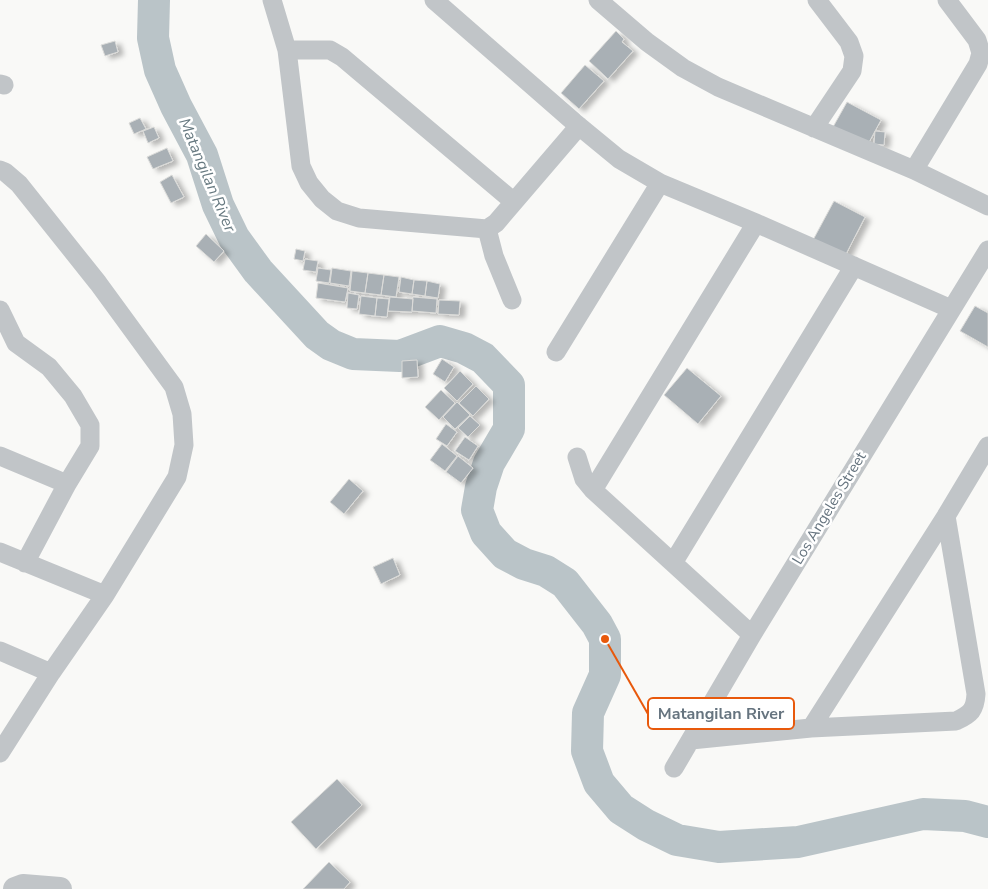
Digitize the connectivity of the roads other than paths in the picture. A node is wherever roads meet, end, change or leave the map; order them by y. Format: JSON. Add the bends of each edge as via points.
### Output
{"nodes":[{"id":1,"x":272,"y":0,"type":"edge"},
{"id":2,"x":434,"y":0,"type":"edge"},
{"id":3,"x":817,"y":0,"type":"edge"},
{"id":4,"x":947,"y":0,"type":"edge"},
{"id":5,"x":606,"y":1,"type":"edge"},
{"id":6,"x":286,"y":50,"type":"junction"},
{"id":7,"x":579,"y":126,"type":"junction"},
{"id":8,"x":814,"y":128,"type":"junction"},
{"id":9,"x":0,"y":170,"type":"edge"},
{"id":10,"x":914,"y":170,"type":"junction"},
{"id":11,"x":660,"y":183,"type":"junction"},
{"id":12,"x":514,"y":202,"type":"junction"},
{"id":13,"x":988,"y":206,"type":"edge"},
{"id":14,"x":756,"y":223,"type":"junction"},
{"id":15,"x":488,"y":229,"type":"junction"},
{"id":16,"x":988,"y":250,"type":"edge"},
{"id":17,"x":854,"y":266,"type":"junction"},
{"id":18,"x":512,"y":300,"type":"dead end"},
{"id":19,"x":951,"y":309,"type":"junction"},
{"id":20,"x":0,"y":310,"type":"edge"},
{"id":21,"x":8,"y":342,"type":"edge"},
{"id":22,"x":556,"y":352,"type":"dead end"},
{"id":23,"x":988,"y":446,"type":"edge"},
{"id":24,"x":0,"y":456,"type":"edge"},
{"id":25,"x":577,"y":457,"type":"dead end"},
{"id":26,"x":68,"y":484,"type":"junction"},
{"id":27,"x":593,"y":490,"type":"junction"},
{"id":28,"x":946,"y":516,"type":"junction"},
{"id":29,"x":0,"y":552,"type":"edge"},
{"id":30,"x":25,"y":563,"type":"junction"},
{"id":31,"x":673,"y":563,"type":"junction"},
{"id":32,"x":104,"y":595,"type":"junction"},
{"id":33,"x":752,"y":635,"type":"junction"},
{"id":34,"x":0,"y":651,"type":"edge"},
{"id":35,"x":51,"y":673,"type":"junction"},
{"id":36,"x":811,"y":728,"type":"junction"},
{"id":37,"x":691,"y":740,"type":"junction"},
{"id":38,"x":0,"y":752,"type":"edge"},
{"id":39,"x":674,"y":768,"type":"dead end"},
{"id":40,"x":16,"y":889,"type":"edge"},
{"id":41,"x":60,"y":889,"type":"edge"}],
"edges":[{"from":1,"to":6,"type":"street"},
{"from":2,"to":7,"type":"street"},
{"from":3,"to":8,"type":"street","via":[[849,42],[854,56],[852,71]]},
{"from":4,"to":10,"type":"street","via":[[977,40],[981,53],[978,64]]},
{"from":5,"to":8,"type":"street","via":[[647,42],[683,68],[718,87]]},
{"from":6,"to":12,"type":"street","via":[[330,50],[342,57]]},
{"from":6,"to":15,"type":"street","via":[[301,166],[322,199],[337,211],[359,218]]},
{"from":7,"to":11,"type":"street","via":[[619,159]]},
{"from":7,"to":12,"type":"street"},
{"from":8,"to":10,"type":"street"},
{"from":9,"to":32,"type":"street","via":[[19,184],[98,282],[174,386],[182,414],[184,445],[177,477]]},
{"from":10,"to":13,"type":"street"},
{"from":11,"to":14,"type":"street"},
{"from":11,"to":22,"type":"street"},
{"from":12,"to":15,"type":"street"},
{"from":14,"to":17,"type":"street"},
{"from":14,"to":27,"type":"street"},
{"from":15,"to":18,"type":"street","via":[[494,256]]},
{"from":16,"to":19,"type":"street","name":"Los Angeles Street"},
{"from":17,"to":19,"type":"street"},
{"from":17,"to":31,"type":"street"},
{"from":19,"to":33,"type":"street","name":"Los Angeles Street"},
{"from":20,"to":21,"type":"street"},
{"from":21,"to":26,"type":"street","via":[[49,367],[73,396],[90,425],[90,446]]},
{"from":23,"to":28,"type":"street"},
{"from":24,"to":26,"type":"street"},
{"from":25,"to":27,"type":"street","via":[[584,479]]},
{"from":26,"to":30,"type":"street"},
{"from":27,"to":31,"type":"street"},
{"from":28,"to":36,"type":"street"},
{"from":28,"to":36,"type":"street","via":[[976,694],[975,706],[968,716],[956,721]]},
{"from":29,"to":30,"type":"street"},
{"from":30,"to":32,"type":"street"},
{"from":31,"to":33,"type":"street"},
{"from":32,"to":35,"type":"street"},
{"from":33,"to":37,"type":"street","name":"Los Angeles Street"},
{"from":34,"to":35,"type":"street"},
{"from":35,"to":38,"type":"street"},
{"from":36,"to":37,"type":"street"},
{"from":37,"to":39,"type":"street","name":"Los Angeles Street"},
{"from":40,"to":41,"type":"street","via":[[23,886]]}]}
